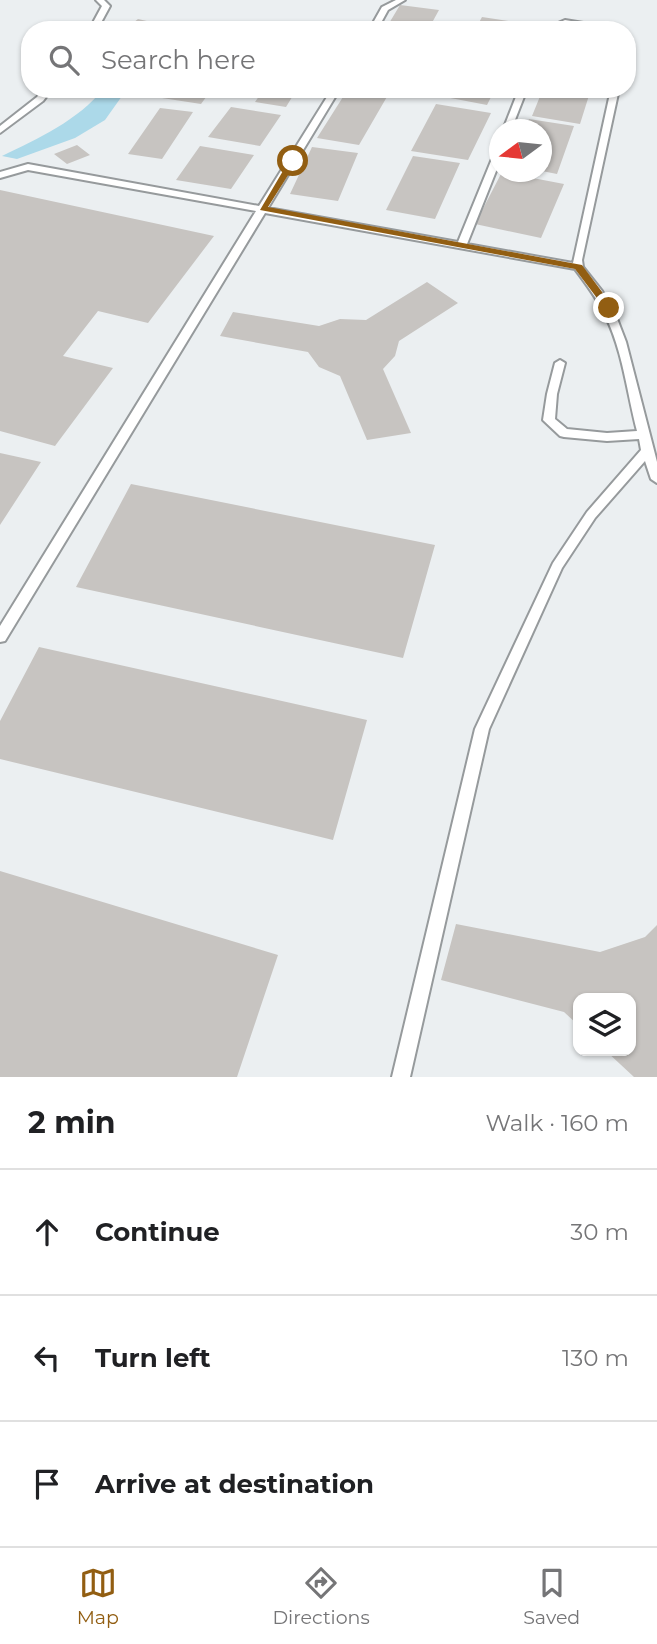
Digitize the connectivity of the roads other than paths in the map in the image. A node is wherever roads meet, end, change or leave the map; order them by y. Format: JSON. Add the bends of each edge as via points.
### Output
{"nodes":[{"id":1,"x":100,"y":0,"type":"edge"},
{"id":2,"x":401,"y":0,"type":"edge"},
{"id":3,"x":98,"y":21,"type":"edge"},
{"id":4,"x":379,"y":21,"type":"edge"},
{"id":5,"x":41,"y":98,"type":"edge"},
{"id":6,"x":331,"y":98,"type":"edge"},
{"id":7,"x":519,"y":98,"type":"edge"},
{"id":8,"x":613,"y":98,"type":"edge"},
{"id":9,"x":511,"y":119,"type":"edge"},
{"id":10,"x":0,"y":130,"type":"edge"},
{"id":11,"x":0,"y":166,"type":"edge"},
{"id":12,"x":10,"y":171,"type":"junction"},
{"id":13,"x":0,"y":175,"type":"edge"},
{"id":14,"x":489,"y":175,"type":"edge"},
{"id":15,"x":263,"y":208,"type":"junction"},
{"id":16,"x":462,"y":245,"type":"junction"},
{"id":17,"x":578,"y":267,"type":"junction"},
{"id":18,"x":560,"y":363,"type":"dead end"},
{"id":19,"x":643,"y":435,"type":"junction"},
{"id":20,"x":646,"y":452,"type":"junction"},
{"id":21,"x":657,"y":479,"type":"edge"},
{"id":22,"x":0,"y":637,"type":"edge"},
{"id":23,"x":401,"y":1077,"type":"edge"}],
"edges":[{"from":1,"to":3,"type":"lane","via":[[106,6]]},
{"from":2,"to":4,"type":"lane","via":[[386,9]]},
{"from":5,"to":10,"type":"lane"},
{"from":6,"to":15,"type":"lane"},
{"from":7,"to":9,"type":"lane"},
{"from":8,"to":17,"type":"lane"},
{"from":11,"to":12,"type":"lane"},
{"from":12,"to":13,"type":"lane"},
{"from":12,"to":15,"type":"lane","via":[[28,166]]},
{"from":14,"to":16,"type":"lane"},
{"from":15,"to":16,"type":"lane"},
{"from":15,"to":22,"type":"lane"},
{"from":16,"to":17,"type":"lane"},
{"from":17,"to":19,"type":"lane","via":[[604,299],[618,327]]},
{"from":18,"to":19,"type":"lane","via":[[549,419],[564,433]]},
{"from":19,"to":20,"type":"lane"},
{"from":20,"to":21,"type":"lane"},
{"from":20,"to":23,"type":"lane","via":[[591,515],[557,566],[482,729]]}]}
